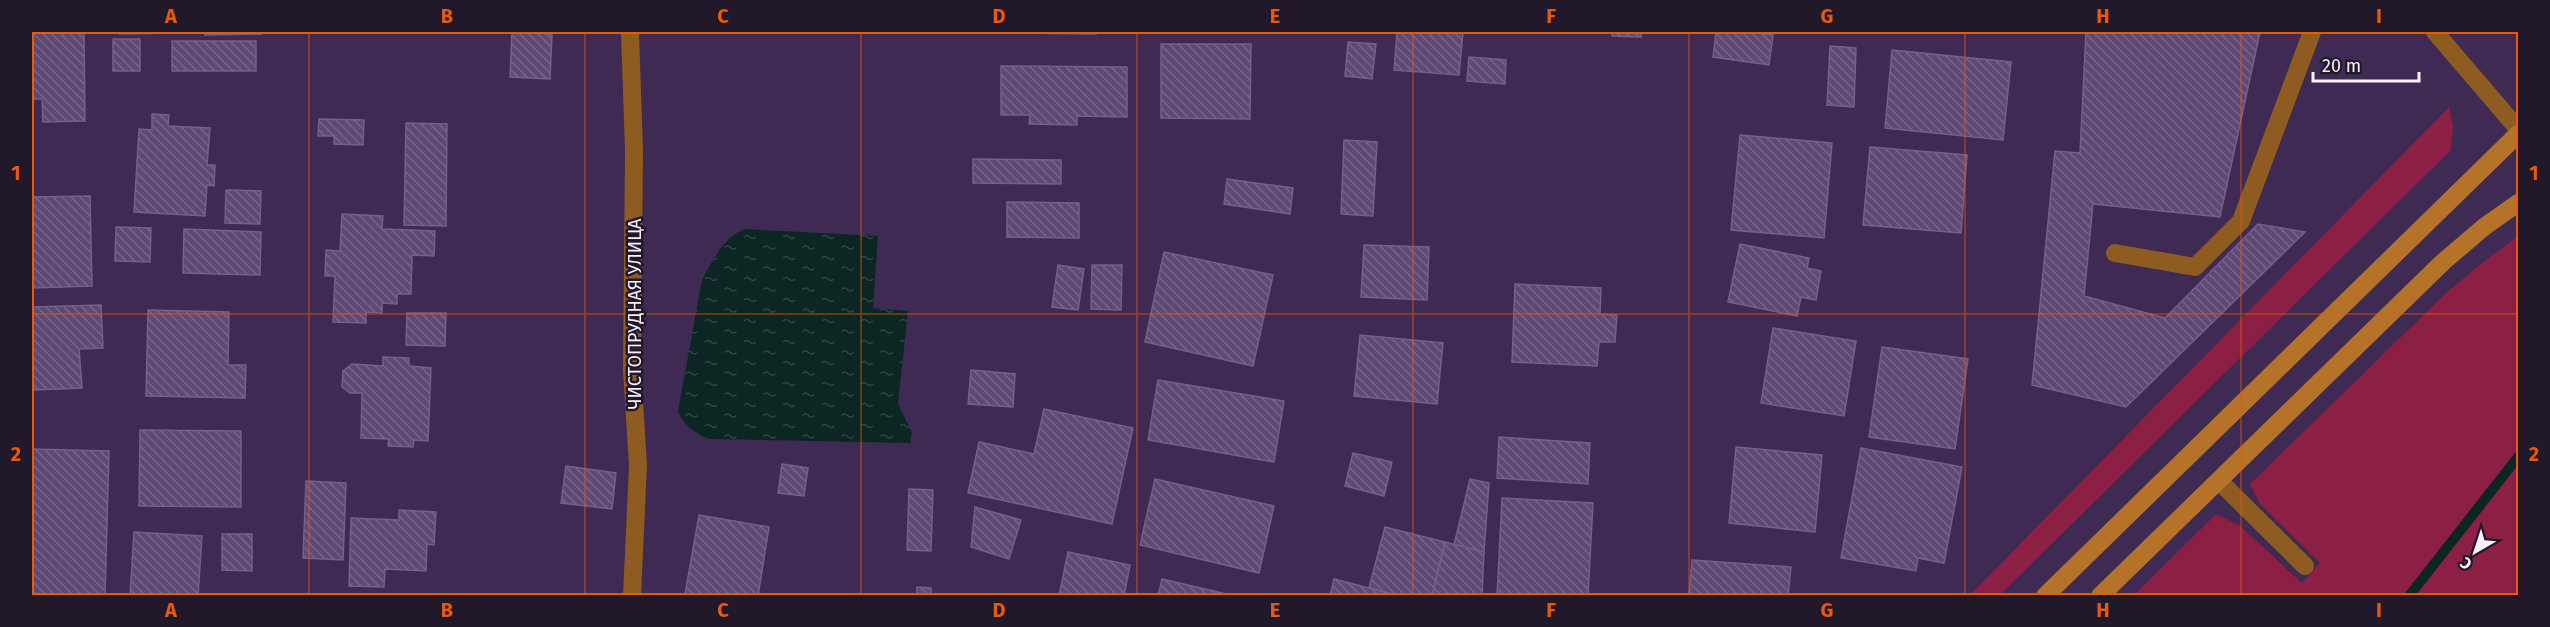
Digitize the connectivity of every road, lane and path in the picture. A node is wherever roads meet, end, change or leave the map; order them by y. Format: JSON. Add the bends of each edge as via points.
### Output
{"nodes":[{"id":1,"x":630,"y":32,"type":"edge"},
{"id":2,"x":2312,"y":32,"type":"edge"},
{"id":3,"x":2435,"y":32,"type":"edge"},
{"id":4,"x":2518,"y":129,"type":"edge"},
{"id":5,"x":2518,"y":134,"type":"edge"},
{"id":6,"x":2518,"y":203,"type":"edge"},
{"id":7,"x":2115,"y":253,"type":"dead end"},
{"id":8,"x":2219,"y":481,"type":"junction"},
{"id":9,"x":2305,"y":566,"type":"dead end"},
{"id":10,"x":632,"y":596,"type":"edge"},
{"id":11,"x":2045,"y":596,"type":"edge"},
{"id":12,"x":2100,"y":596,"type":"edge"}],
"edges":[{"from":1,"to":10,"type":"street","name":"ЧИСТОПРУДНАЯ УЛИЦА","via":[[634,151],[632,369],[638,465]]},
{"from":2,"to":7,"type":"street","via":[[2241,221],[2195,267]]},
{"from":3,"to":4,"type":"street"},
{"from":5,"to":11,"type":"main road"},
{"from":6,"to":8,"type":"main road","via":[[2443,262]]},
{"from":8,"to":9,"type":"street"},
{"from":8,"to":12,"type":"main road"}]}
